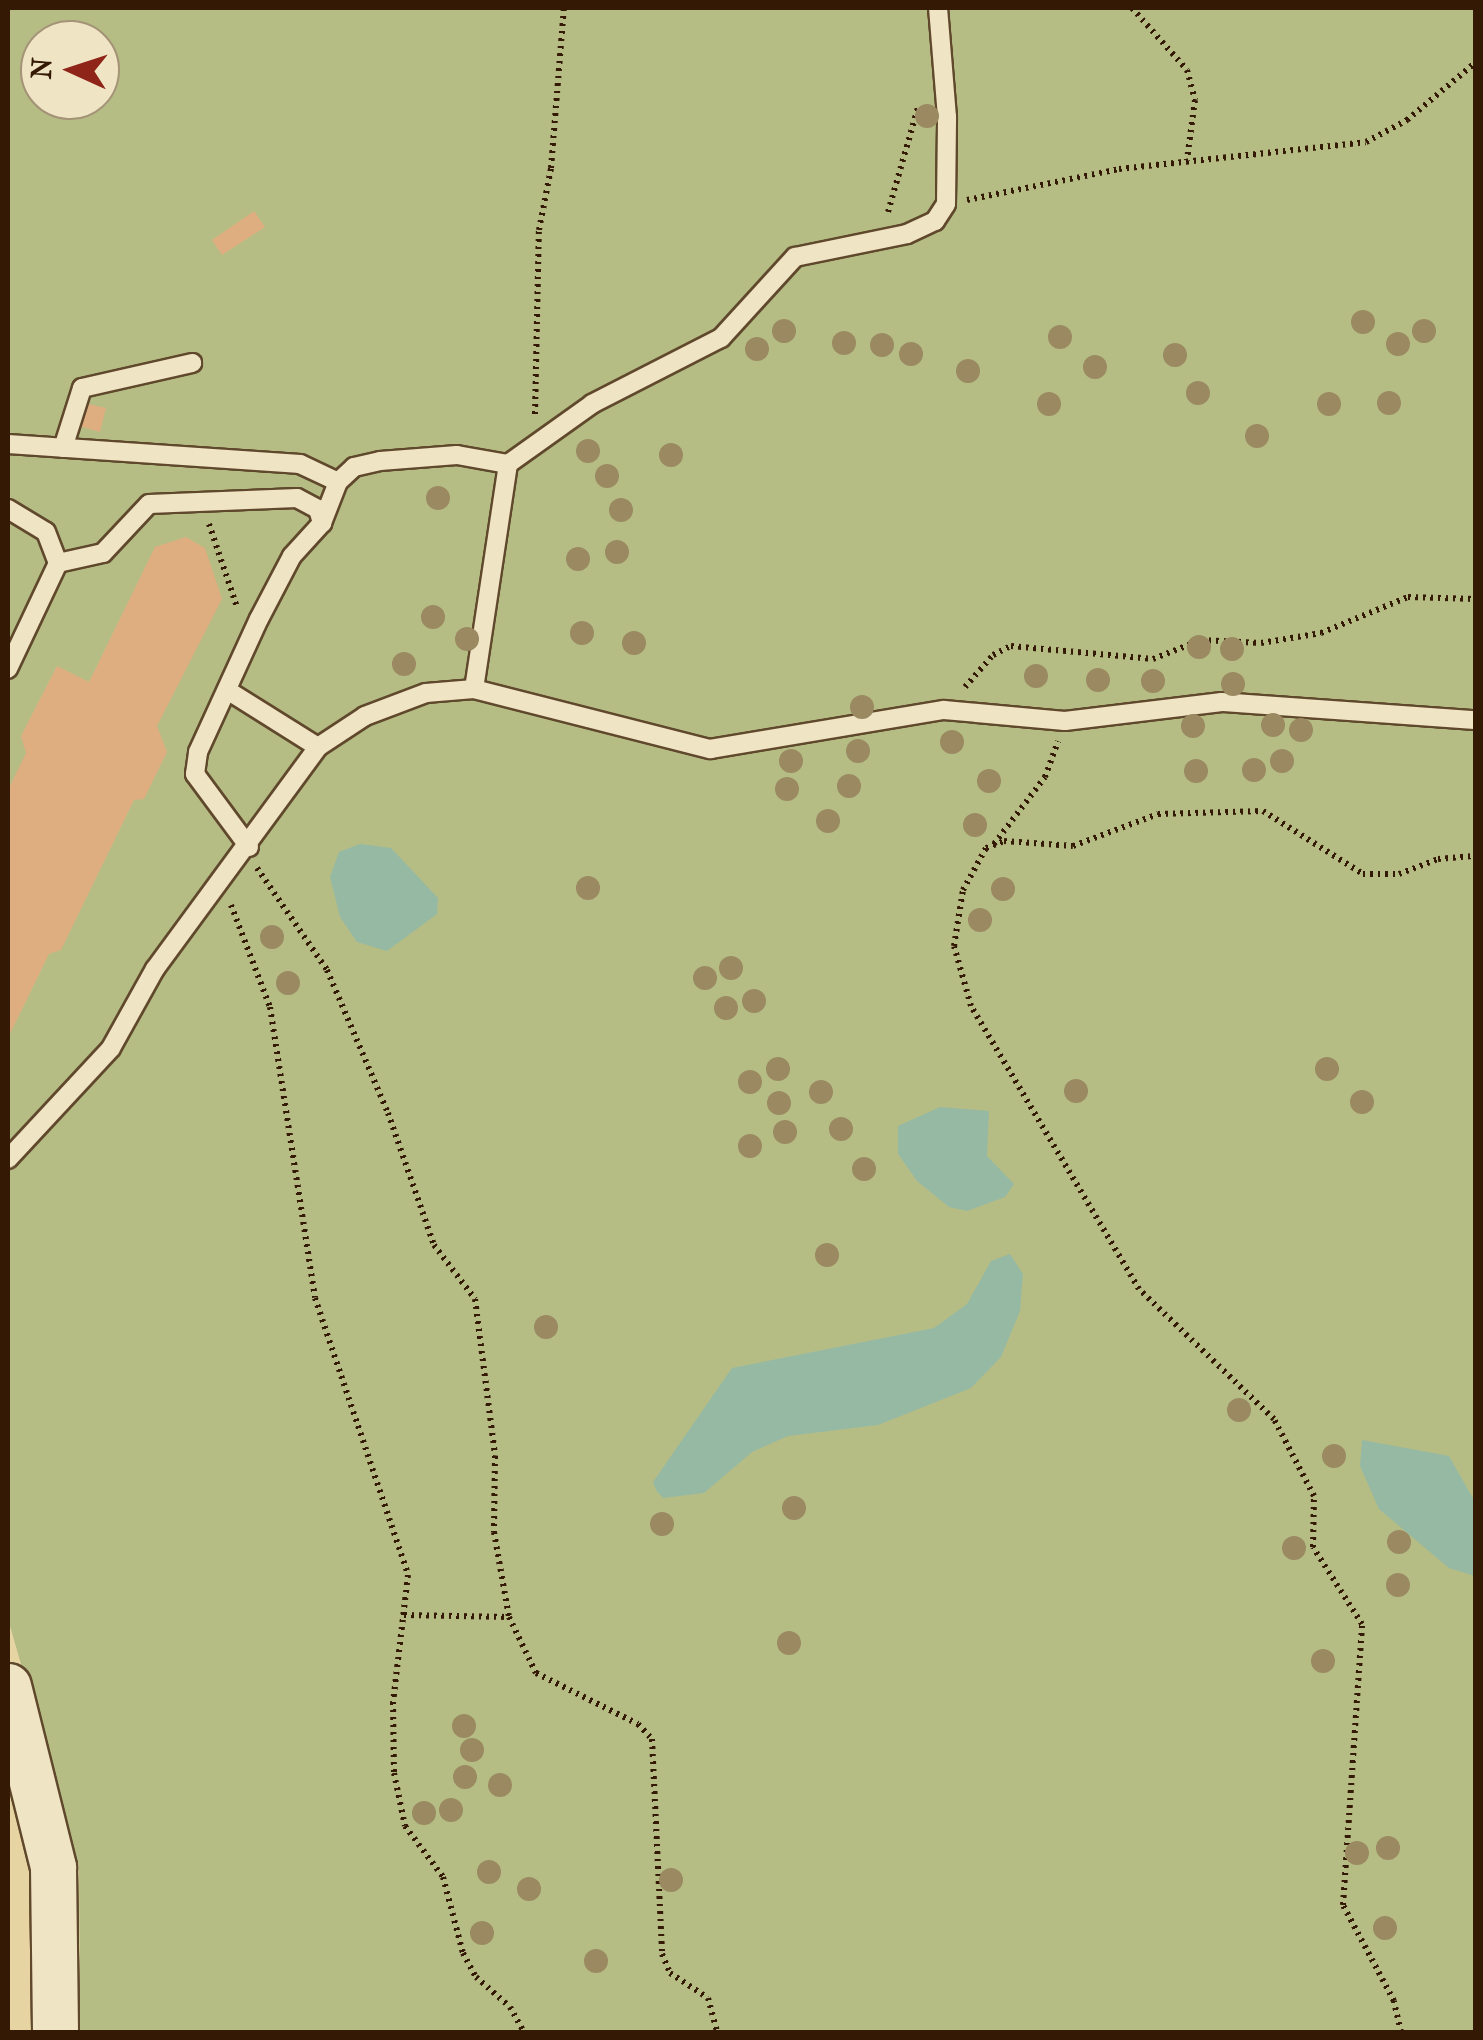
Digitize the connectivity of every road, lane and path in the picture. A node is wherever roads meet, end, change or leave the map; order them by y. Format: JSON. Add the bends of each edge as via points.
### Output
{"nodes":[{"id":1,"x":564,"y":8,"type":"edge"},
{"id":2,"x":938,"y":8,"type":"edge"},
{"id":3,"x":1132,"y":8,"type":"edge"},
{"id":4,"x":1476,"y":62,"type":"edge"},
{"id":5,"x":945,"y":80,"type":"junction"},
{"id":6,"x":1188,"y":160,"type":"junction"},
{"id":7,"x":946,"y":204,"type":"junction"},
{"id":8,"x":882,"y":240,"type":"junction"},
{"id":9,"x":192,"y":363,"type":"dead end"},
{"id":10,"x":8,"y":444,"type":"edge"},
{"id":11,"x":63,"y":448,"type":"junction"},
{"id":12,"x":508,"y":464,"type":"junction"},
{"id":13,"x":338,"y":482,"type":"junction"},
{"id":14,"x":206,"y":501,"type":"junction"},
{"id":15,"x":8,"y":509,"type":"edge"},
{"id":16,"x":322,"y":523,"type":"junction"},
{"id":17,"x":58,"y":564,"type":"junction"},
{"id":18,"x":1476,"y":599,"type":"edge"},
{"id":19,"x":248,"y":641,"type":"junction"},
{"id":20,"x":8,"y":668,"type":"edge"},
{"id":21,"x":474,"y":689,"type":"junction"},
{"id":22,"x":226,"y":690,"type":"junction"},
{"id":23,"x":944,"y":710,"type":"junction"},
{"id":24,"x":1062,"y":720,"type":"junction"},
{"id":25,"x":1476,"y":720,"type":"edge"},
{"id":26,"x":318,"y":747,"type":"junction"},
{"id":27,"x":994,"y":845,"type":"junction"},
{"id":28,"x":248,"y":849,"type":"junction"},
{"id":29,"x":1476,"y":856,"type":"edge"},
{"id":30,"x":216,"y":891,"type":"junction"},
{"id":31,"x":8,"y":1160,"type":"edge"},
{"id":32,"x":404,"y":1615,"type":"junction"},
{"id":33,"x":509,"y":1616,"type":"junction"},
{"id":34,"x":8,"y":1686,"type":"edge"},
{"id":35,"x":56,"y":2032,"type":"edge"},
{"id":36,"x":524,"y":2032,"type":"edge"},
{"id":37,"x":717,"y":2032,"type":"edge"},
{"id":38,"x":1400,"y":2032,"type":"edge"}],
"edges":[{"from":1,"to":12,"type":"path","via":[[539,230],[534,429]]},
{"from":2,"to":5,"type":"lane"},
{"from":3,"to":6,"type":"path","via":[[1187,70],[1195,100]]},
{"from":4,"to":6,"type":"path","via":[[1407,120],[1366,142]]},
{"from":5,"to":7,"type":"lane"},
{"from":5,"to":8,"type":"path","via":[[917,108]]},
{"from":6,"to":7,"type":"path"},
{"from":7,"to":8,"type":"lane","via":[[935,221]]},
{"from":8,"to":12,"type":"lane","via":[[795,257],[721,338],[607,395]]},
{"from":9,"to":11,"type":"lane","via":[[82,388]]},
{"from":10,"to":11,"type":"lane"},
{"from":11,"to":13,"type":"lane","via":[[300,464]]},
{"from":12,"to":13,"type":"lane","via":[[457,455],[380,461],[354,468]]},
{"from":12,"to":21,"type":"lane"},
{"from":13,"to":16,"type":"lane"},
{"from":14,"to":16,"type":"lane","via":[[297,498],[318,509]]},
{"from":14,"to":17,"type":"lane","via":[[150,504],[103,553]]},
{"from":14,"to":19,"type":"path","via":[[211,537]]},
{"from":15,"to":17,"type":"lane","via":[[46,532]]},
{"from":16,"to":19,"type":"lane","via":[[292,556]]},
{"from":17,"to":20,"type":"lane"},
{"from":18,"to":23,"type":"path","via":[[1408,597],[1321,634],[1201,640],[1153,658],[1011,646],[994,655]]},
{"from":19,"to":22,"type":"lane"},
{"from":21,"to":23,"type":"lane","via":[[710,749]]},
{"from":21,"to":26,"type":"lane","via":[[426,693],[380,710]]},
{"from":22,"to":26,"type":"lane"},
{"from":22,"to":28,"type":"lane","via":[[202,740],[195,774]]},
{"from":23,"to":24,"type":"lane"},
{"from":24,"to":25,"type":"lane","via":[[1222,702]]},
{"from":24,"to":27,"type":"path","via":[[1046,776]]},
{"from":26,"to":28,"type":"lane"},
{"from":27,"to":29,"type":"path","via":[[1073,846],[1158,814],[1226,809],[1263,811],[1363,874],[1400,874],[1438,859]]},
{"from":27,"to":38,"type":"path","via":[[964,890],[954,946],[971,1006],[1139,1289],[1274,1419],[1314,1496],[1313,1547],[1362,1624],[1343,1904],[1394,2001]]},
{"from":28,"to":30,"type":"lane"},
{"from":28,"to":33,"type":"path","via":[[328,970],[434,1245],[475,1299],[487,1355],[494,1532]]},
{"from":30,"to":31,"type":"lane","via":[[155,970],[110,1048]]},
{"from":30,"to":32,"type":"path","via":[[245,931],[270,1007],[315,1298],[408,1574]]},
{"from":32,"to":33,"type":"path"},
{"from":32,"to":36,"type":"path","via":[[393,1702],[394,1773],[405,1826],[443,1877],[463,1954],[476,1977],[510,2007]]},
{"from":33,"to":37,"type":"path","via":[[536,1673],[622,1714],[652,1739],[662,1954],[670,1973],[708,1998]]},
{"from":34,"to":35,"type":"street","via":[[53,1866]]}]}
